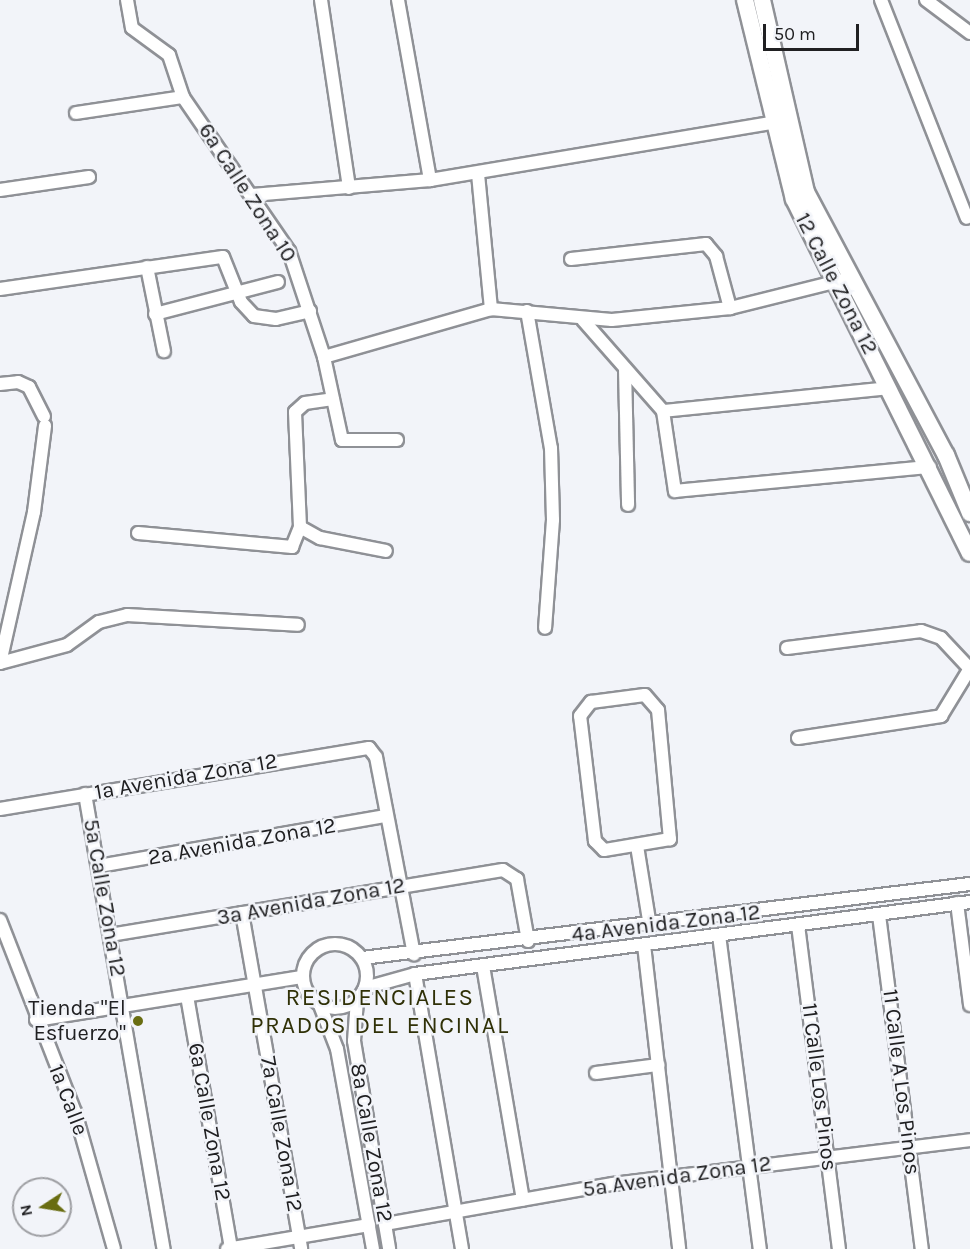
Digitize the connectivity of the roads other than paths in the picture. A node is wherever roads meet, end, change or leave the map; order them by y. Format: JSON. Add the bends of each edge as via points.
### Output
{"nodes":[{"id":1,"x":127,"y":0,"type":"edge"},
{"id":2,"x":321,"y":0,"type":"edge"},
{"id":3,"x":398,"y":0,"type":"edge"},
{"id":4,"x":745,"y":0,"type":"edge"},
{"id":5,"x":762,"y":0,"type":"edge"},
{"id":6,"x":881,"y":0,"type":"edge"},
{"id":7,"x":926,"y":0,"type":"edge"},
{"id":8,"x":970,"y":33,"type":"edge"},
{"id":9,"x":183,"y":97,"type":"junction"},
{"id":10,"x":76,"y":112,"type":"dead end"},
{"id":11,"x":775,"y":122,"type":"junction"},
{"id":12,"x":478,"y":174,"type":"junction"},
{"id":13,"x":89,"y":177,"type":"dead end"},
{"id":14,"x":430,"y":180,"type":"junction"},
{"id":15,"x":349,"y":189,"type":"junction"},
{"id":16,"x":0,"y":190,"type":"edge"},
{"id":17,"x":252,"y":195,"type":"junction"},
{"id":18,"x":967,"y":218,"type":"dead end"},
{"id":19,"x":571,"y":259,"type":"dead end"},
{"id":20,"x":147,"y":267,"type":"junction"},
{"id":21,"x":840,"y":281,"type":"junction"},
{"id":22,"x":278,"y":282,"type":"dead end"},
{"id":23,"x":0,"y":289,"type":"edge"},
{"id":24,"x":236,"y":292,"type":"junction"},
{"id":25,"x":730,"y":308,"type":"junction"},
{"id":26,"x":491,"y":309,"type":"junction"},
{"id":27,"x":310,"y":311,"type":"junction"},
{"id":28,"x":527,"y":311,"type":"junction"},
{"id":29,"x":155,"y":314,"type":"junction"},
{"id":30,"x":583,"y":320,"type":"junction"},
{"id":31,"x":164,"y":351,"type":"dead end"},
{"id":32,"x":324,"y":357,"type":"junction"},
{"id":33,"x":625,"y":369,"type":"junction"},
{"id":34,"x":0,"y":384,"type":"edge"},
{"id":35,"x":889,"y":388,"type":"junction"},
{"id":36,"x":333,"y":399,"type":"junction"},
{"id":37,"x":663,"y":411,"type":"junction"},
{"id":38,"x":397,"y":440,"type":"dead end"},
{"id":39,"x":930,"y":467,"type":"junction"},
{"id":40,"x":628,"y":505,"type":"dead end"},
{"id":41,"x":970,"y":513,"type":"edge"},
{"id":42,"x":300,"y":527,"type":"junction"},
{"id":43,"x":138,"y":533,"type":"dead end"},
{"id":44,"x":386,"y":551,"type":"dead end"},
{"id":45,"x":970,"y":553,"type":"edge"},
{"id":46,"x":298,"y":625,"type":"dead end"},
{"id":47,"x":545,"y":628,"type":"dead end"},
{"id":48,"x":787,"y":648,"type":"dead end"},
{"id":49,"x":0,"y":663,"type":"edge"},
{"id":50,"x":969,"y":670,"type":"edge"},
{"id":51,"x":798,"y":738,"type":"dead end"},
{"id":52,"x":85,"y":794,"type":"junction"},
{"id":53,"x":0,"y":809,"type":"edge"},
{"id":54,"x":386,"y":816,"type":"junction"},
{"id":55,"x":637,"y":846,"type":"junction"},
{"id":56,"x":99,"y":866,"type":"junction"},
{"id":57,"x":970,"y":884,"type":"edge"},
{"id":58,"x":401,"y":886,"type":"junction"},
{"id":59,"x":964,"y":902,"type":"edge"},
{"id":60,"x":242,"y":913,"type":"junction"},
{"id":61,"x":879,"y":915,"type":"junction"},
{"id":62,"x":0,"y":921,"type":"edge"},
{"id":63,"x":650,"y":926,"type":"junction"},
{"id":64,"x":798,"y":926,"type":"junction"},
{"id":65,"x":110,"y":935,"type":"junction"},
{"id":66,"x":719,"y":935,"type":"junction"},
{"id":67,"x":528,"y":941,"type":"junction"},
{"id":68,"x":644,"y":945,"type":"junction"},
{"id":69,"x":414,"y":954,"type":"junction"},
{"id":70,"x":362,"y":958,"type":"junction"},
{"id":71,"x":483,"y":966,"type":"junction"},
{"id":72,"x":415,"y":974,"type":"junction"},
{"id":73,"x":302,"y":976,"type":"junction"},
{"id":74,"x":255,"y":985,"type":"junction"},
{"id":75,"x":365,"y":988,"type":"junction"},
{"id":76,"x":187,"y":996,"type":"junction"},
{"id":77,"x":357,"y":1000,"type":"junction"},
{"id":78,"x":320,"y":1005,"type":"junction"},
{"id":79,"x":970,"y":1005,"type":"edge"},
{"id":80,"x":122,"y":1007,"type":"junction"},
{"id":81,"x":36,"y":1020,"type":"junction"},
{"id":82,"x":658,"y":1065,"type":"junction"},
{"id":83,"x":596,"y":1073,"type":"dead end"},
{"id":84,"x":970,"y":1140,"type":"edge"},
{"id":85,"x":909,"y":1147,"type":"junction"},
{"id":86,"x":828,"y":1157,"type":"junction"},
{"id":87,"x":750,"y":1167,"type":"junction"},
{"id":88,"x":671,"y":1177,"type":"junction"},
{"id":89,"x":523,"y":1200,"type":"junction"},
{"id":90,"x":456,"y":1211,"type":"junction"},
{"id":91,"x":385,"y":1224,"type":"junction"},
{"id":92,"x":369,"y":1225,"type":"junction"},
{"id":93,"x":300,"y":1244,"type":"edge"},
{"id":94,"x":114,"y":1249,"type":"edge"},
{"id":95,"x":164,"y":1249,"type":"edge"},
{"id":96,"x":229,"y":1249,"type":"edge"},
{"id":97,"x":373,"y":1249,"type":"edge"},
{"id":98,"x":389,"y":1249,"type":"edge"},
{"id":99,"x":462,"y":1249,"type":"edge"},
{"id":100,"x":679,"y":1249,"type":"edge"},
{"id":101,"x":760,"y":1249,"type":"edge"},
{"id":102,"x":839,"y":1249,"type":"edge"},
{"id":103,"x":922,"y":1249,"type":"edge"}],
"edges":[{"from":1,"to":9,"type":"street","name":"6a Calle Zona 10","via":[[132,28],[169,55]]},
{"from":2,"to":15,"type":"street"},
{"from":3,"to":14,"type":"street"},
{"from":4,"to":11,"type":"street","name":"12 Calle Zona 12"},
{"from":5,"to":21,"type":"street","name":"12 Calle Zona 12","via":[[806,192]]},
{"from":6,"to":18,"type":"street"},
{"from":7,"to":8,"type":"street"},
{"from":9,"to":10,"type":"street"},
{"from":9,"to":17,"type":"street","name":"6a Calle Zona 10"},
{"from":11,"to":12,"type":"street"},
{"from":11,"to":21,"type":"street","name":"12 Calle Zona 12","via":[[794,199]]},
{"from":12,"to":14,"type":"street"},
{"from":12,"to":26,"type":"street"},
{"from":13,"to":16,"type":"street"},
{"from":14,"to":15,"type":"street"},
{"from":15,"to":17,"type":"street"},
{"from":17,"to":27,"type":"street","name":"6a Calle Zona 10","via":[[289,251]]},
{"from":19,"to":25,"type":"street","via":[[706,244],[717,256]]},
{"from":20,"to":23,"type":"street"},
{"from":20,"to":24,"type":"street","via":[[223,257]]},
{"from":20,"to":29,"type":"street"},
{"from":21,"to":25,"type":"street"},
{"from":21,"to":35,"type":"street","name":"12 Calle Zona 12"},
{"from":21,"to":41,"type":"street","name":"12 Calle Zona 12","via":[[946,454]]},
{"from":22,"to":24,"type":"street"},
{"from":24,"to":27,"type":"street","via":[[247,309],[263,320]]},
{"from":24,"to":29,"type":"street"},
{"from":25,"to":30,"type":"street"},
{"from":26,"to":28,"type":"street"},
{"from":26,"to":32,"type":"street"},
{"from":27,"to":32,"type":"street","name":"6a Calle Zona 10"},
{"from":28,"to":30,"type":"street"},
{"from":28,"to":47,"type":"street","via":[[551,448],[553,520]]},
{"from":29,"to":31,"type":"street"},
{"from":30,"to":33,"type":"street"},
{"from":32,"to":36,"type":"street","name":"6a Calle Zona 10"},
{"from":33,"to":37,"type":"street"},
{"from":33,"to":40,"type":"street"},
{"from":34,"to":49,"type":"street","via":[[18,381],[29,387],[45,421],[32,523]]},
{"from":35,"to":37,"type":"street"},
{"from":35,"to":39,"type":"street","name":"12 Calle Zona 12"},
{"from":36,"to":38,"type":"street","name":"6a Calle Zona 10","via":[[345,442]]},
{"from":36,"to":42,"type":"street","via":[[305,403],[295,412]]},
{"from":37,"to":39,"type":"street","via":[[675,491]]},
{"from":39,"to":45,"type":"street","name":"12 Calle Zona 12"},
{"from":42,"to":43,"type":"street","via":[[292,547]]},
{"from":42,"to":44,"type":"street","via":[[320,538]]},
{"from":46,"to":49,"type":"street","via":[[127,615],[99,622],[67,645]]},
{"from":48,"to":50,"type":"street","via":[[921,631],[941,638]]},
{"from":50,"to":51,"type":"street","via":[[941,716]]},
{"from":52,"to":53,"type":"street","name":"1a Avenida Zona 12"},
{"from":52,"to":54,"type":"street","name":"1a Avenida Zona 12","via":[[372,750]]},
{"from":52,"to":56,"type":"street","name":"5a Calle Zona 12"},
{"from":54,"to":56,"type":"street","name":"2a Avenida Zona 12"},
{"from":54,"to":58,"type":"street"},
{"from":55,"to":55,"type":"street","via":[[604,850],[595,841],[580,716],[591,702],[645,695],[658,710],[672,831],[667,842]]},
{"from":55,"to":63,"type":"street"},
{"from":56,"to":65,"type":"street","name":"5a Calle Zona 12"},
{"from":57,"to":63,"type":"street","name":"4a Avenida Zona 12"},
{"from":58,"to":60,"type":"street","name":"3a Avenida Zona 12"},
{"from":58,"to":67,"type":"street","name":"3a Avenida Zona 12","via":[[512,871]]},
{"from":58,"to":69,"type":"street"},
{"from":59,"to":61,"type":"street","name":"4a Avenida Zona 12"},
{"from":59,"to":79,"type":"street"},
{"from":60,"to":65,"type":"street","name":"3a Avenida Zona 12"},
{"from":60,"to":74,"type":"street","name":"7a Calle Zona 12"},
{"from":61,"to":64,"type":"street","name":"4a Avenida Zona 12"},
{"from":61,"to":85,"type":"street","name":"11 Calle A Los Pinos"},
{"from":62,"to":81,"type":"street","name":"1a Calle"},
{"from":63,"to":67,"type":"street","name":"4a Avenida Zona 12"},
{"from":64,"to":66,"type":"street","name":"4a Avenida Zona 12"},
{"from":64,"to":86,"type":"street","name":"11 Calle Los Pinos"},
{"from":65,"to":80,"type":"street","name":"5a Calle Zona 12"},
{"from":66,"to":68,"type":"street","name":"4a Avenida Zona 12"},
{"from":66,"to":87,"type":"street"},
{"from":67,"to":69,"type":"street","name":"4a Avenida Zona 12"},
{"from":68,"to":71,"type":"street","name":"4a Avenida Zona 12"},
{"from":68,"to":82,"type":"street"},
{"from":69,"to":70,"type":"street","name":"4a Avenida Zona 12"},
{"from":70,"to":73,"type":"street","via":[[345,945],[325,945],[308,957]]},
{"from":70,"to":75,"type":"street"},
{"from":71,"to":72,"type":"street","name":"4a Avenida Zona 12"},
{"from":71,"to":89,"type":"street"},
{"from":72,"to":75,"type":"street","name":"4a Avenida Zona 12"},
{"from":72,"to":90,"type":"street"},
{"from":73,"to":74,"type":"street"},
{"from":73,"to":78,"type":"street","via":[[307,993]]},
{"from":74,"to":76,"type":"street"},
{"from":74,"to":93,"type":"street","name":"7a Calle Zona 12"},
{"from":75,"to":77,"type":"street"},
{"from":76,"to":80,"type":"street"},
{"from":76,"to":96,"type":"street","name":"6a Calle Zona 12"},
{"from":77,"to":78,"type":"street","via":[[339,1008]]},
{"from":77,"to":91,"type":"street","name":"8a Calle Zona 12","via":[[354,1041]]},
{"from":78,"to":92,"type":"street","name":"8a Calle Zona 12","via":[[337,1049]]},
{"from":80,"to":81,"type":"street"},
{"from":80,"to":95,"type":"street","name":"5a Calle Zona 12"},
{"from":81,"to":94,"type":"street","name":"1a Calle","via":[[75,1113]]},
{"from":82,"to":83,"type":"street"},
{"from":82,"to":88,"type":"street"},
{"from":84,"to":85,"type":"street","name":"5a Avenida Zona 12"},
{"from":85,"to":86,"type":"street","name":"5a Avenida Zona 12"},
{"from":85,"to":103,"type":"street","name":"11 Calle A Los Pinos"},
{"from":86,"to":87,"type":"street","name":"5a Avenida Zona 12"},
{"from":86,"to":102,"type":"street","name":"11 Calle Los Pinos"},
{"from":87,"to":88,"type":"street","name":"5a Avenida Zona 12"},
{"from":87,"to":101,"type":"street"},
{"from":88,"to":89,"type":"street","name":"5a Avenida Zona 12"},
{"from":88,"to":100,"type":"street"},
{"from":89,"to":90,"type":"street","name":"5a Avenida Zona 12"},
{"from":90,"to":91,"type":"street","name":"5a Avenida Zona 12"},
{"from":90,"to":99,"type":"street"},
{"from":91,"to":98,"type":"street","name":"8a Calle Zona 12"},
{"from":92,"to":93,"type":"street"},
{"from":92,"to":97,"type":"street","name":"8a Calle Zona 12"},
{"from":93,"to":96,"type":"street"}]}
